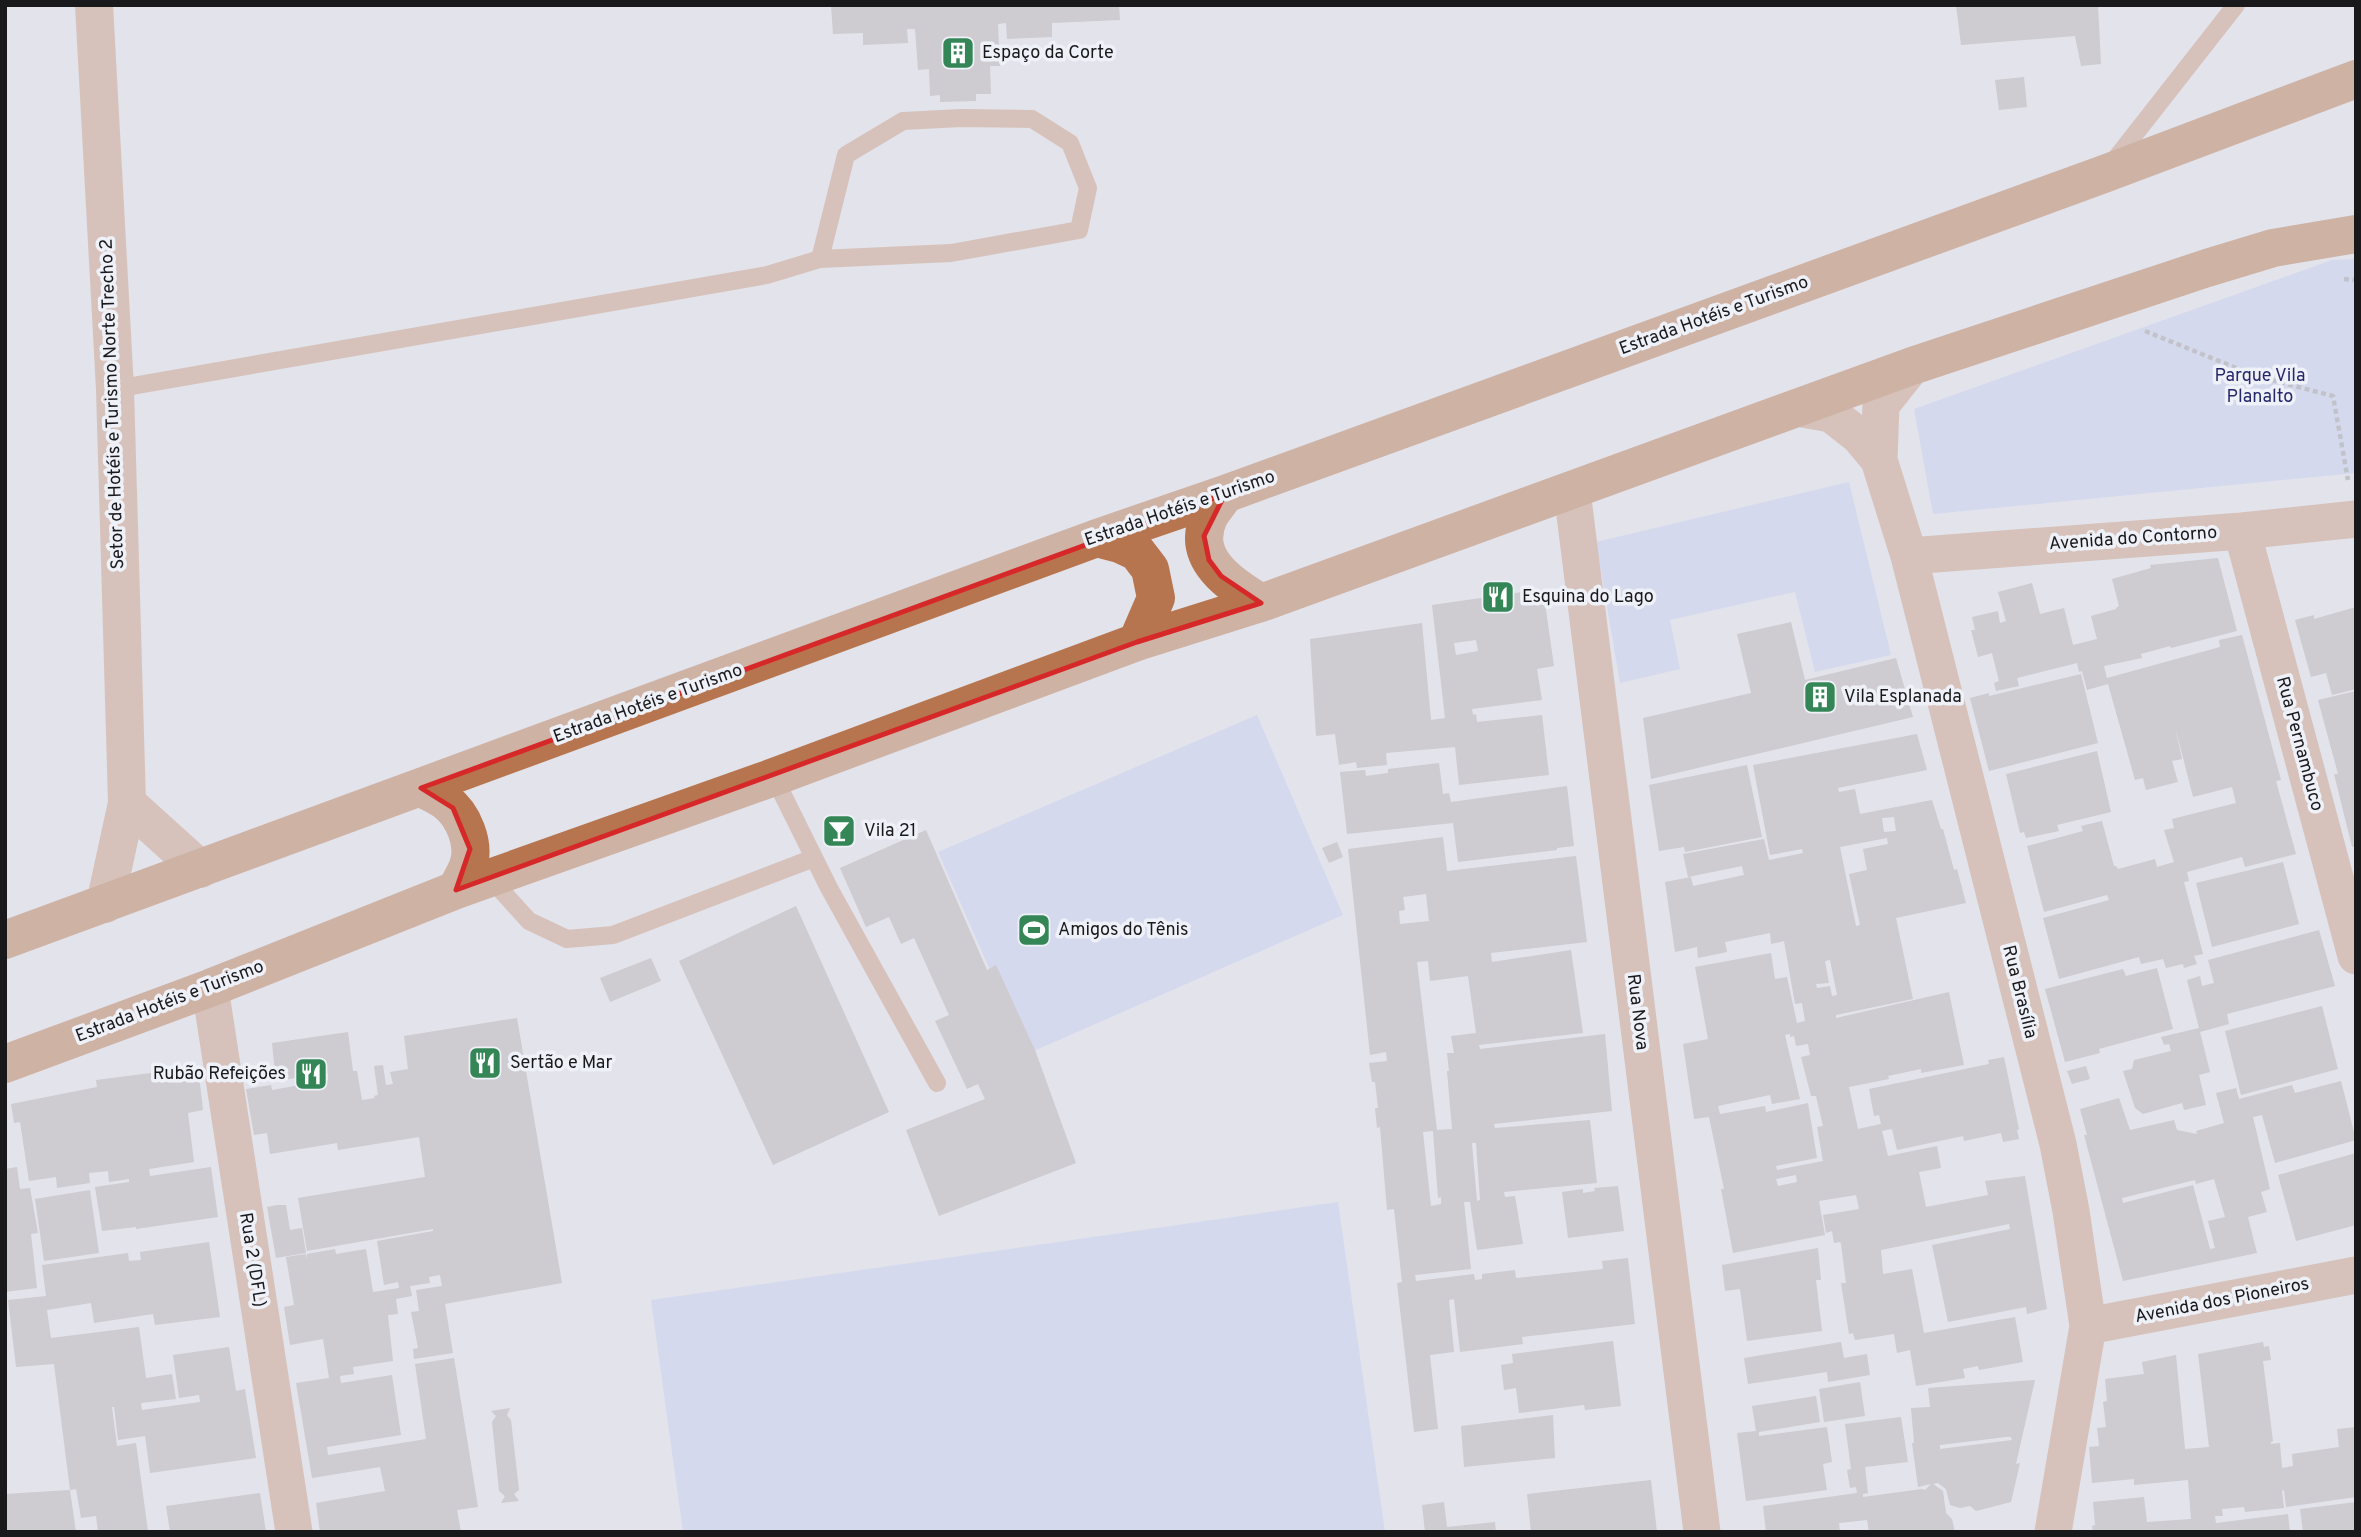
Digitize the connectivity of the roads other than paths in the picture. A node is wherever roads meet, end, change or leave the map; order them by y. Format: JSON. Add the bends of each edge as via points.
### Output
{"nodes":[{"id":1,"x":94,"y":5,"type":"edge"},
{"id":2,"x":2236,"y":5,"type":"edge"},
{"id":3,"x":2356,"y":79,"type":"edge"},
{"id":4,"x":2104,"y":174,"type":"junction"},
{"id":5,"x":2356,"y":234,"type":"edge"},
{"id":6,"x":820,"y":260,"type":"junction"},
{"id":7,"x":1912,"y":366,"type":"junction"},
{"id":8,"x":115,"y":389,"type":"junction"},
{"id":9,"x":1797,"y":408,"type":"junction"},
{"id":10,"x":1879,"y":460,"type":"junction"},
{"id":11,"x":1572,"y":491,"type":"junction"},
{"id":12,"x":1225,"y":494,"type":"junction"},
{"id":13,"x":2355,"y":519,"type":"edge"},
{"id":14,"x":2242,"y":531,"type":"junction"},
{"id":15,"x":1097,"y":538,"type":"junction"},
{"id":16,"x":1909,"y":556,"type":"junction"},
{"id":17,"x":1261,"y":603,"type":"junction"},
{"id":18,"x":1137,"y":642,"type":"junction"},
{"id":19,"x":774,"y":777,"type":"junction"},
{"id":20,"x":421,"y":788,"type":"junction"},
{"id":21,"x":127,"y":803,"type":"junction"},
{"id":22,"x":814,"y":858,"type":"junction"},
{"id":23,"x":200,"y":869,"type":"junction"},
{"id":24,"x":473,"y":884,"type":"junction"},
{"id":25,"x":105,"y":904,"type":"junction"},
{"id":26,"x":5,"y":940,"type":"edge"},
{"id":27,"x":2356,"y":956,"type":"edge"},
{"id":28,"x":210,"y":988,"type":"junction"},
{"id":29,"x":5,"y":1064,"type":"edge"},
{"id":30,"x":937,"y":1083,"type":"dead end"},
{"id":31,"x":2356,"y":1275,"type":"edge"},
{"id":32,"x":2088,"y":1326,"type":"junction"},
{"id":33,"x":294,"y":1532,"type":"edge"},
{"id":34,"x":1702,"y":1532,"type":"edge"},
{"id":35,"x":2053,"y":1532,"type":"edge"}],
"edges":[{"from":1,"to":8,"type":"street","name":"Setor de Hotéis e Turismo Norte Trecho 2"},
{"from":2,"to":4,"type":"lane"},
{"from":3,"to":4,"type":"main road","name":"Estrada Hotéis e Turismo"},
{"from":4,"to":12,"type":"main road","name":"Estrada Hotéis e Turismo"},
{"from":5,"to":7,"type":"main road","name":"Estrada Hotéis e Turismo","via":[[2273,248]]},
{"from":6,"to":6,"type":"lane","via":[[951,253],[1079,230],[1088,188],[1070,143],[1032,120],[903,121],[846,155]]},
{"from":6,"to":8,"type":"lane","via":[[767,275]]},
{"from":7,"to":9,"type":"main road","name":"Estrada Hotéis e Turismo"},
{"from":7,"to":10,"type":"street","name":"Rua Brasília","via":[[1881,405]]},
{"from":8,"to":21,"type":"street","name":"Setor de Hotéis e Turismo Norte Trecho 2"},
{"from":9,"to":10,"type":"street","name":"Rua Brasília","via":[[1831,414]]},
{"from":9,"to":11,"type":"main road","name":"Estrada Hotéis e Turismo"},
{"from":10,"to":16,"type":"street","name":"Rua Brasília"},
{"from":11,"to":17,"type":"main road","name":"Estrada Hotéis e Turismo"},
{"from":11,"to":34,"type":"street","name":"Rua Nova"},
{"from":12,"to":15,"type":"main road","name":"Estrada Hotéis e Turismo"},
{"from":12,"to":17,"type":"main road","via":[[1209,517],[1204,536],[1209,560],[1221,576]]},
{"from":13,"to":14,"type":"street","name":"Avenida do Contorno"},
{"from":14,"to":16,"type":"street","name":"Avenida do Contorno"},
{"from":14,"to":27,"type":"street","name":"Rua Pernambuco"},
{"from":15,"to":18,"type":"main road","via":[[1137,552],[1150,569],[1156,598]]},
{"from":15,"to":20,"type":"main road","name":"Estrada Hotéis e Turismo"},
{"from":16,"to":32,"type":"street","name":"Rua Brasília","via":[[2058,1144]]},
{"from":17,"to":18,"type":"main road","name":"Estrada Hotéis e Turismo"},
{"from":18,"to":19,"type":"main road","name":"Estrada Hotéis e Turismo"},
{"from":19,"to":22,"type":"lane"},
{"from":19,"to":24,"type":"main road","name":"Estrada Hotéis e Turismo"},
{"from":20,"to":23,"type":"main road","name":"Estrada Hotéis e Turismo"},
{"from":20,"to":24,"type":"main road","via":[[453,808],[467,835]]},
{"from":21,"to":23,"type":"street"},
{"from":21,"to":25,"type":"street","name":"Setor de Hotéis e Turismo Norte Trecho 2"},
{"from":22,"to":24,"type":"lane","via":[[613,935],[568,939],[529,921]]},
{"from":22,"to":30,"type":"lane"},
{"from":23,"to":25,"type":"main road","name":"Estrada Hotéis e Turismo"},
{"from":24,"to":28,"type":"main road","name":"Estrada Hotéis e Turismo"},
{"from":25,"to":26,"type":"main road","name":"Estrada Hotéis e Turismo"},
{"from":28,"to":29,"type":"main road","name":"Estrada Hotéis e Turismo"},
{"from":28,"to":33,"type":"street","name":"Rua 2 (DFL)"},
{"from":31,"to":32,"type":"street","name":"Avenida dos Pioneiros"},
{"from":32,"to":35,"type":"street","name":"Rua Brasília"}]}
